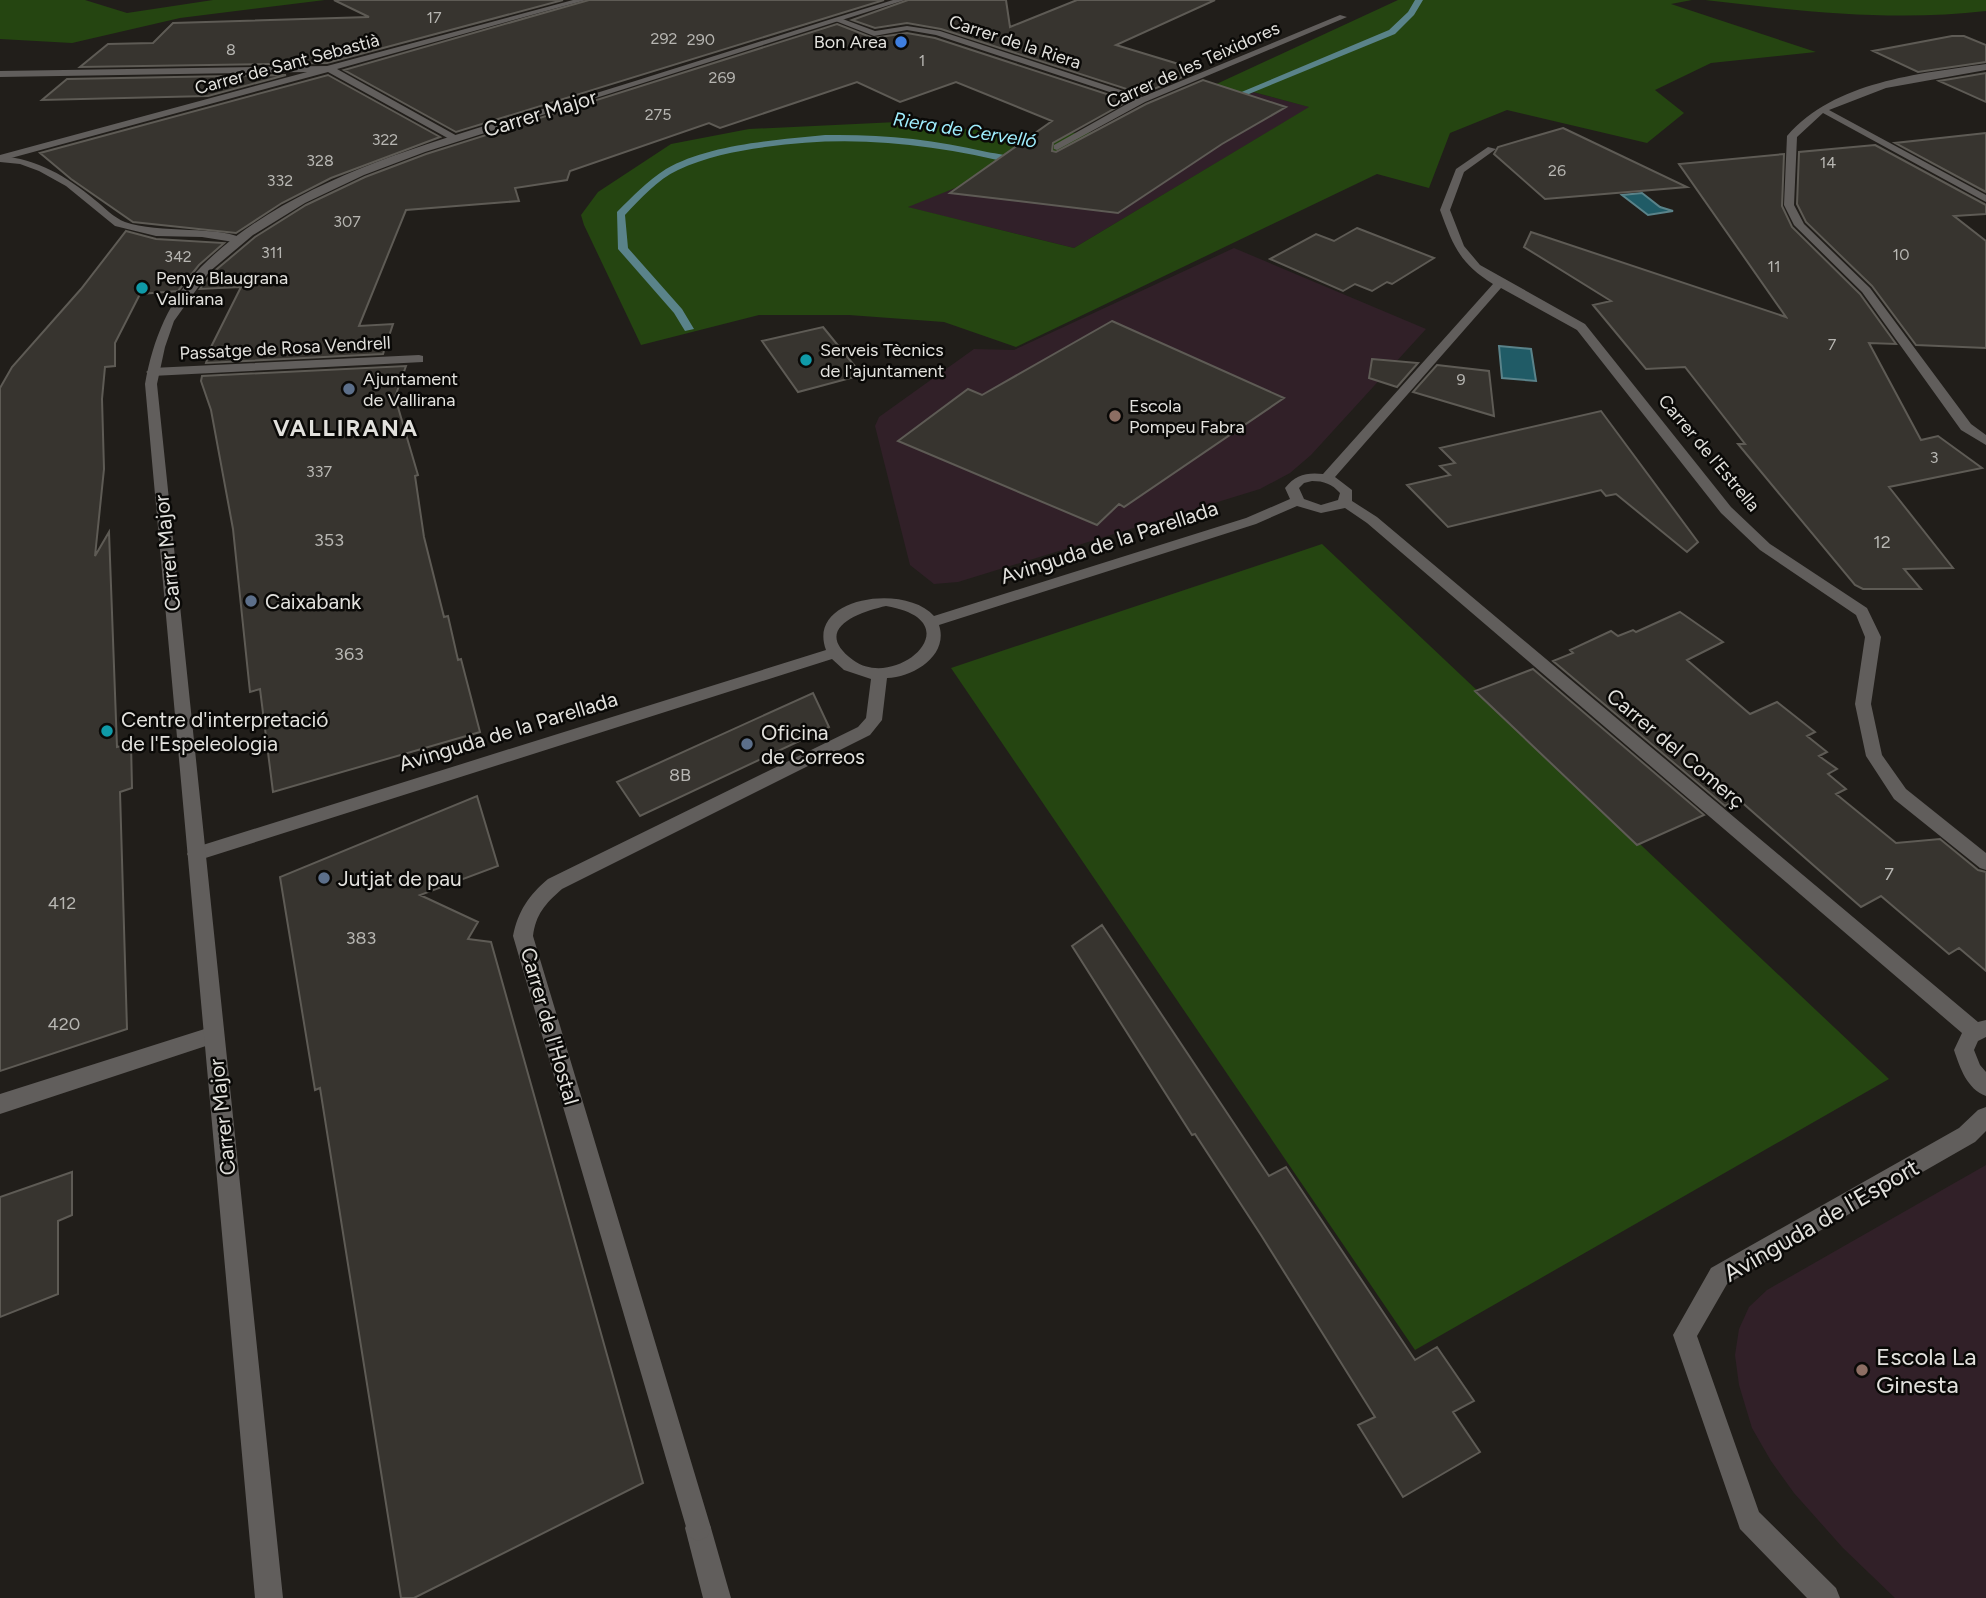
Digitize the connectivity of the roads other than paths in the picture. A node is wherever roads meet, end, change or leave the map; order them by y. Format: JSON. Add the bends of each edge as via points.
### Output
{"nodes":[{"id":1,"x":582,"y":0,"type":"edge"},
{"id":2,"x":901,"y":0,"type":"edge"},
{"id":3,"x":1343,"y":17,"type":"dead end"},
{"id":4,"x":837,"y":20,"type":"junction"},
{"id":5,"x":1986,"y":67,"type":"edge"},
{"id":6,"x":330,"y":69,"type":"junction"},
{"id":7,"x":0,"y":74,"type":"edge"},
{"id":8,"x":1142,"y":100,"type":"junction"},
{"id":9,"x":1822,"y":109,"type":"junction"},
{"id":10,"x":456,"y":139,"type":"junction"},
{"id":11,"x":1057,"y":147,"type":"dead end"},
{"id":12,"x":1491,"y":149,"type":"dead end"},
{"id":13,"x":0,"y":159,"type":"edge"},
{"id":14,"x":1986,"y":200,"type":"edge"},
{"id":15,"x":240,"y":240,"type":"junction"},
{"id":16,"x":1500,"y":283,"type":"junction"},
{"id":17,"x":419,"y":359,"type":"dead end"},
{"id":18,"x":152,"y":372,"type":"junction"},
{"id":19,"x":1986,"y":441,"type":"edge"},
{"id":20,"x":1327,"y":478,"type":"junction"},
{"id":21,"x":1298,"y":501,"type":"junction"},
{"id":22,"x":1345,"y":502,"type":"junction"},
{"id":23,"x":931,"y":622,"type":"junction"},
{"id":24,"x":833,"y":653,"type":"junction"},
{"id":25,"x":880,"y":673,"type":"junction"},
{"id":26,"x":197,"y":853,"type":"junction"},
{"id":27,"x":1986,"y":863,"type":"edge"},
{"id":28,"x":1981,"y":1030,"type":"edge"},
{"id":29,"x":214,"y":1035,"type":"junction"},
{"id":30,"x":1986,"y":1087,"type":"edge"},
{"id":31,"x":0,"y":1104,"type":"edge"},
{"id":32,"x":1986,"y":1117,"type":"edge"},
{"id":33,"x":269,"y":1598,"type":"edge"},
{"id":34,"x":717,"y":1598,"type":"edge"},
{"id":35,"x":1826,"y":1598,"type":"edge"}],
"edges":[{"from":1,"to":6,"type":"street","name":"Carrer de Sant Sebastià"},
{"from":2,"to":4,"type":"street","name":"Carrer Major"},
{"from":3,"to":8,"type":"street","name":"Carrer de les Teixidores"},
{"from":4,"to":8,"type":"street","name":"Carrer de la Riera","via":[[874,34],[907,28],[937,33]]},
{"from":4,"to":10,"type":"street","name":"Carrer Major"},
{"from":5,"to":9,"type":"street","via":[[1914,79]]},
{"from":6,"to":7,"type":"street"},
{"from":6,"to":10,"type":"street"},
{"from":6,"to":13,"type":"street","name":"Carrer de Sant Sebastià"},
{"from":8,"to":11,"type":"street","name":"Carrer de les Teixidores"},
{"from":9,"to":14,"type":"street"},
{"from":9,"to":19,"type":"street","via":[[1793,136],[1789,205],[1799,225],[1866,290],[1966,427]]},
{"from":10,"to":15,"type":"street","name":"Carrer Major","via":[[353,176],[281,212]]},
{"from":12,"to":16,"type":"street","name":"Carrer de l'Estrella","via":[[1460,172],[1445,210],[1464,255]]},
{"from":13,"to":15,"type":"street","via":[[22,160],[70,184],[119,224],[156,233]]},
{"from":15,"to":18,"type":"street","name":"Carrer Major","via":[[188,290],[172,313]]},
{"from":16,"to":20,"type":"street"},
{"from":16,"to":27,"type":"street","name":"Carrer de l'Estrella","via":[[1561,312],[1581,327],[1727,510],[1765,547],[1862,612],[1872,637],[1863,705],[1874,756],[1900,794]]},
{"from":17,"to":18,"type":"street","name":"Passatge de Rosa Vendrell"},
{"from":18,"to":26,"type":"street","name":"Carrer Major"},
{"from":20,"to":21,"type":"street","via":[[1299,480],[1292,488]]},
{"from":20,"to":22,"type":"street","name":"Carrer del Comerç","via":[[1345,488]]},
{"from":21,"to":22,"type":"street","via":[[1320,509]]},
{"from":21,"to":23,"type":"street","name":"Avinguda de la Parellada","via":[[1251,521]]},
{"from":22,"to":28,"type":"street","name":"Carrer del Comerç"},
{"from":23,"to":24,"type":"street","via":[[903,603],[853,608],[831,627],[828,639]]},
{"from":23,"to":25,"type":"street","via":[[935,639],[930,651],[906,668]]},
{"from":24,"to":25,"type":"street","via":[[854,668]]},
{"from":24,"to":26,"type":"street","name":"Avinguda de la Parellada"},
{"from":25,"to":34,"type":"street","name":"Carrer de l'Hostal","via":[[874,720],[864,731],[555,884],[526,916],[523,936]]},
{"from":26,"to":29,"type":"street","name":"Carrer Major"},
{"from":28,"to":30,"type":"street","via":[[1968,1039],[1965,1050],[1971,1070]]},
{"from":29,"to":31,"type":"street"},
{"from":29,"to":33,"type":"street","name":"Carrer Major"},
{"from":32,"to":35,"type":"street","name":"Avinguda de l'Esport","via":[[1967,1135],[1719,1276],[1685,1335],[1749,1520]]}]}
